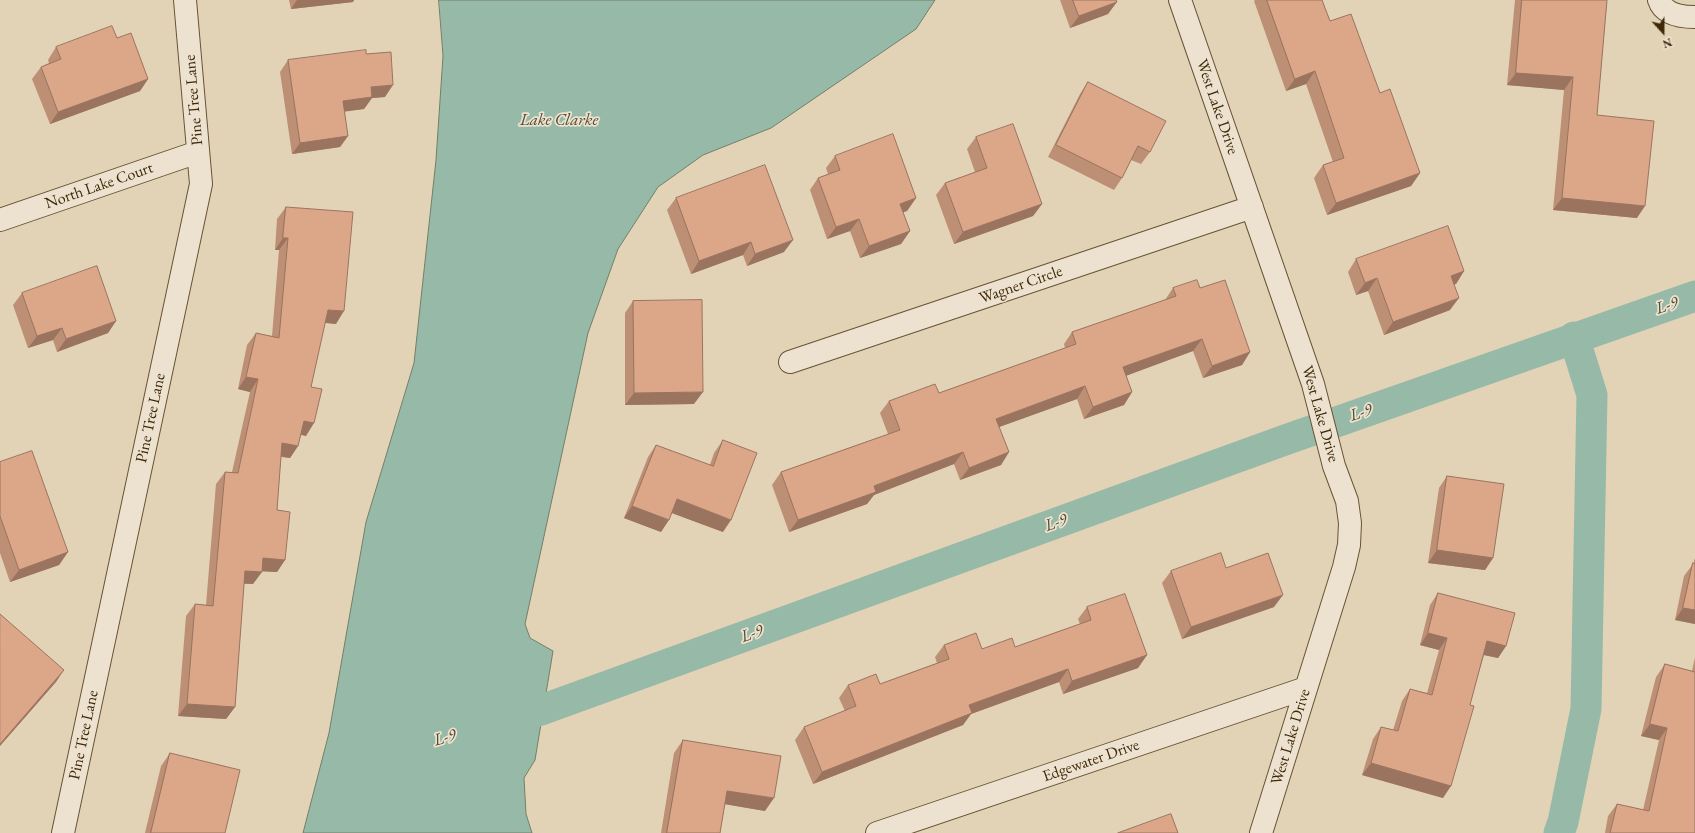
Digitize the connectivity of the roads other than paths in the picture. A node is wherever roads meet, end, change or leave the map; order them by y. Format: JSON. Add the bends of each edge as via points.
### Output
{"nodes":[{"id":1,"x":185,"y":0,"type":"edge"},
{"id":2,"x":1180,"y":0,"type":"edge"},
{"id":3,"x":1659,"y":0,"type":"edge"},
{"id":4,"x":1695,"y":17,"type":"edge"},
{"id":5,"x":198,"y":152,"type":"junction"},
{"id":6,"x":1252,"y":207,"type":"junction"},
{"id":7,"x":0,"y":220,"type":"edge"},
{"id":8,"x":790,"y":362,"type":"dead end"},
{"id":9,"x":1306,"y":688,"type":"junction"},
{"id":10,"x":63,"y":833,"type":"edge"},
{"id":11,"x":876,"y":833,"type":"edge"},
{"id":12,"x":1261,"y":833,"type":"edge"}],
"edges":[{"from":1,"to":5,"type":"street","name":"Pine Tree Lane"},
{"from":2,"to":6,"type":"street","name":"West Lake Drive"},
{"from":3,"to":4,"type":"street","via":[[1660,4],[1676,17]]},
{"from":5,"to":7,"type":"street","name":"North Lake Court"},
{"from":5,"to":10,"type":"street","name":"Pine Tree Lane","via":[[201,184]]},
{"from":6,"to":8,"type":"street","name":"Wagner Circle"},
{"from":6,"to":9,"type":"street","name":"West Lake Drive","via":[[1313,384],[1350,523],[1344,567]]},
{"from":9,"to":11,"type":"street","name":"Edgewater Drive"},
{"from":9,"to":12,"type":"street","name":"West Lake Drive"}]}
